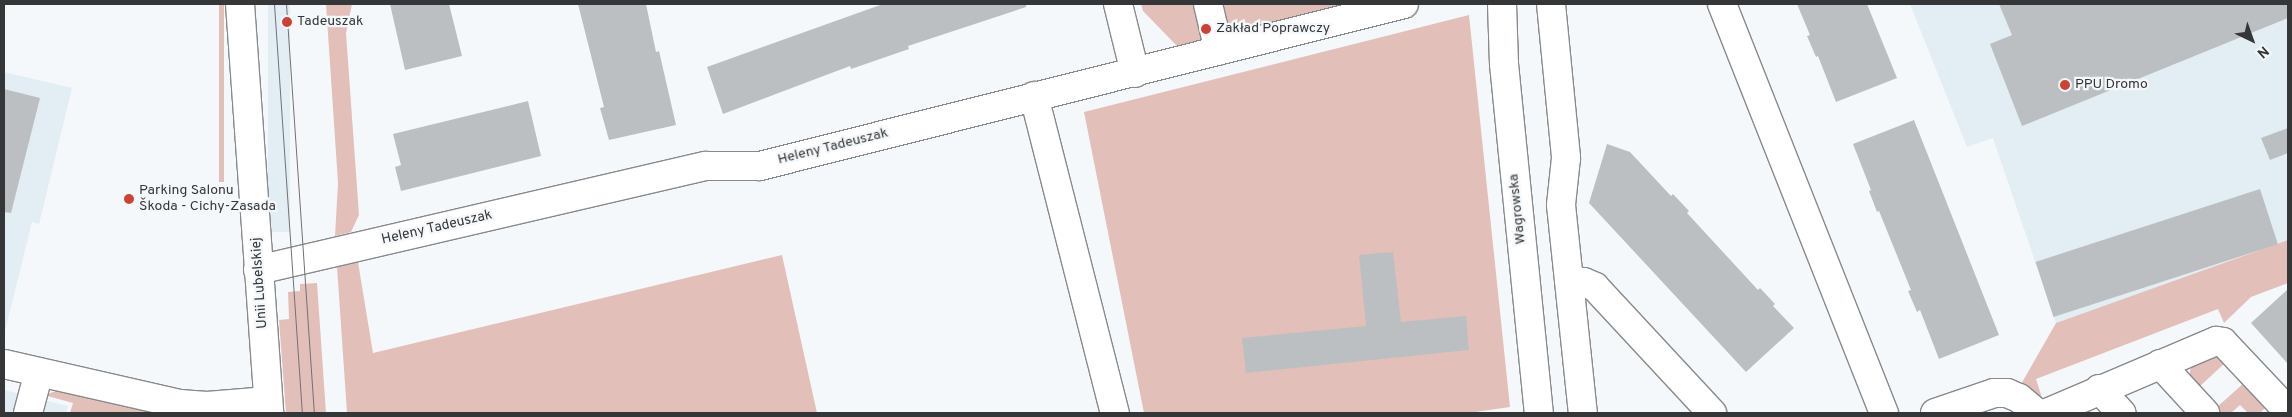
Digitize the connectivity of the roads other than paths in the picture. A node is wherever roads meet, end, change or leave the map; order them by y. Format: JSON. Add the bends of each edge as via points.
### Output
{"nodes":[{"id":1,"x":240,"y":4,"type":"edge"},
{"id":2,"x":1118,"y":4,"type":"edge"},
{"id":3,"x":1208,"y":4,"type":"edge"},
{"id":4,"x":1404,"y":4,"type":"edge"},
{"id":5,"x":1502,"y":4,"type":"edge"},
{"id":6,"x":1551,"y":4,"type":"edge"},
{"id":7,"x":1722,"y":4,"type":"edge"},
{"id":8,"x":1219,"y":52,"type":"junction"},
{"id":9,"x":1135,"y":73,"type":"junction"},
{"id":10,"x":1034,"y":96,"type":"junction"},
{"id":11,"x":258,"y":270,"type":"junction"},
{"id":12,"x":1569,"y":280,"type":"junction"},
{"id":13,"x":4,"y":364,"type":"edge"},
{"id":14,"x":2160,"y":364,"type":"junction"},
{"id":15,"x":39,"y":372,"type":"junction"},
{"id":16,"x":2099,"y":389,"type":"junction"},
{"id":17,"x":269,"y":407,"type":"edge"},
{"id":18,"x":179,"y":408,"type":"edge"},
{"id":19,"x":2288,"y":411,"type":"edge"},
{"id":20,"x":28,"y":413,"type":"edge"},
{"id":21,"x":1115,"y":413,"type":"edge"},
{"id":22,"x":1539,"y":413,"type":"edge"},
{"id":23,"x":1583,"y":413,"type":"edge"},
{"id":24,"x":1712,"y":413,"type":"edge"},
{"id":25,"x":1884,"y":413,"type":"edge"},
{"id":26,"x":1934,"y":413,"type":"edge"},
{"id":27,"x":2037,"y":413,"type":"edge"},
{"id":28,"x":2047,"y":413,"type":"edge"},
{"id":29,"x":2121,"y":413,"type":"edge"},
{"id":30,"x":2205,"y":413,"type":"edge"}],
"edges":[{"from":1,"to":11,"type":"street","name":"Unii Lubelskiej"},
{"from":2,"to":9,"type":"street"},
{"from":3,"to":8,"type":"street"},
{"from":4,"to":8,"type":"street","name":"Heleny Tadeuszak"},
{"from":5,"to":22,"type":"street","name":"Wagrowska","via":[[1504,64]]},
{"from":6,"to":12,"type":"street","via":[[1566,158],[1561,205]]},
{"from":7,"to":25,"type":"street"},
{"from":8,"to":9,"type":"street","name":"Heleny Tadeuszak"},
{"from":9,"to":10,"type":"street","name":"Heleny Tadeuszak"},
{"from":10,"to":11,"type":"street","name":"Heleny Tadeuszak","via":[[760,166],[706,166]]},
{"from":10,"to":21,"type":"street"},
{"from":11,"to":17,"type":"street","name":"Unii Lubelskiej"},
{"from":12,"to":23,"type":"street"},
{"from":12,"to":24,"type":"street","via":[[1595,287]]},
{"from":13,"to":15,"type":"street"},
{"from":14,"to":16,"type":"street"},
{"from":14,"to":19,"type":"street","via":[[2216,341],[2223,342]]},
{"from":14,"to":30,"type":"street"},
{"from":15,"to":18,"type":"street"},
{"from":15,"to":20,"type":"street"},
{"from":16,"to":28,"type":"street"},
{"from":16,"to":29,"type":"street"},
{"from":17,"to":18,"type":"street"},
{"from":26,"to":27,"type":"street","via":[[1994,393],[2019,398]]}]}
